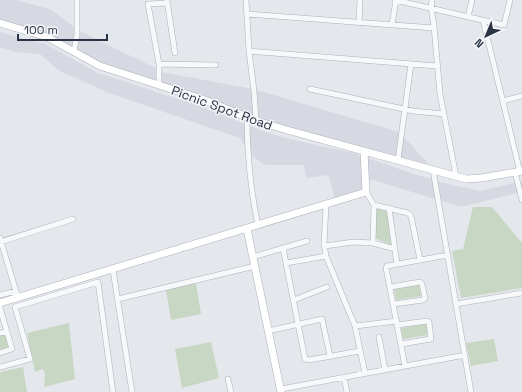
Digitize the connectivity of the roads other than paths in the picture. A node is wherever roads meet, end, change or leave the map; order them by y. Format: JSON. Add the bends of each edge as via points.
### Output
{"nodes":[{"id":1,"x":77,"y":0,"type":"edge"},
{"id":2,"x":246,"y":0,"type":"edge"},
{"id":3,"x":360,"y":0,"type":"edge"},
{"id":4,"x":396,"y":0,"type":"edge"},
{"id":5,"x":432,"y":0,"type":"edge"},
{"id":6,"x":472,"y":0,"type":"edge"},
{"id":7,"x":510,"y":0,"type":"edge"},
{"id":8,"x":167,"y":1,"type":"edge"},
{"id":9,"x":431,"y":8,"type":"junction"},
{"id":10,"x":247,"y":14,"type":"junction"},
{"id":11,"x":468,"y":17,"type":"junction"},
{"id":12,"x":483,"y":20,"type":"junction"},
{"id":13,"x":0,"y":23,"type":"edge"},
{"id":14,"x":359,"y":23,"type":"junction"},
{"id":15,"x":392,"y":25,"type":"junction"},
{"id":16,"x":434,"y":28,"type":"junction"},
{"id":17,"x":74,"y":51,"type":"junction"},
{"id":18,"x":249,"y":51,"type":"junction"},
{"id":19,"x":175,"y":53,"type":"dead end"},
{"id":20,"x":159,"y":64,"type":"junction"},
{"id":21,"x":410,"y":64,"type":"junction"},
{"id":22,"x":216,"y":65,"type":"dead end"},
{"id":23,"x":437,"y":66,"type":"junction"},
{"id":24,"x":159,"y":85,"type":"junction"},
{"id":25,"x":310,"y":89,"type":"dead end"},
{"id":26,"x":522,"y":96,"type":"edge"},
{"id":27,"x":503,"y":101,"type":"junction"},
{"id":28,"x":405,"y":110,"type":"junction"},
{"id":29,"x":444,"y":114,"type":"junction"},
{"id":30,"x":247,"y":117,"type":"junction"},
{"id":31,"x":256,"y":120,"type":"junction"},
{"id":32,"x":364,"y":151,"type":"junction"},
{"id":33,"x":398,"y":160,"type":"junction"},
{"id":34,"x":433,"y":170,"type":"junction"},
{"id":35,"x":519,"y":172,"type":"edge"},
{"id":36,"x":456,"y":176,"type":"junction"},
{"id":37,"x":366,"y":192,"type":"junction"},
{"id":38,"x":522,"y":200,"type":"edge"},
{"id":39,"x":326,"y":205,"type":"junction"},
{"id":40,"x":374,"y":205,"type":"junction"},
{"id":41,"x":389,"y":208,"type":"junction"},
{"id":42,"x":73,"y":219,"type":"dead end"},
{"id":43,"x":258,"y":226,"type":"junction"},
{"id":44,"x":247,"y":229,"type":"junction"},
{"id":45,"x":0,"y":240,"type":"edge"},
{"id":46,"x":307,"y":241,"type":"dead end"},
{"id":47,"x":373,"y":243,"type":"junction"},
{"id":48,"x":325,"y":246,"type":"junction"},
{"id":49,"x":283,"y":248,"type":"junction"},
{"id":50,"x":395,"y":249,"type":"junction"},
{"id":51,"x":448,"y":255,"type":"junction"},
{"id":52,"x":326,"y":256,"type":"junction"},
{"id":53,"x":253,"y":257,"type":"junction"},
{"id":54,"x":420,"y":260,"type":"junction"},
{"id":55,"x":286,"y":263,"type":"junction"},
{"id":56,"x":397,"y":264,"type":"junction"},
{"id":57,"x":255,"y":266,"type":"junction"},
{"id":58,"x":113,"y":270,"type":"junction"},
{"id":59,"x":328,"y":287,"type":"dead end"},
{"id":60,"x":390,"y":287,"type":"junction"},
{"id":61,"x":522,"y":293,"type":"edge"},
{"id":62,"x":17,"y":294,"type":"junction"},
{"id":63,"x":0,"y":295,"type":"edge"},
{"id":64,"x":118,"y":299,"type":"junction"},
{"id":65,"x":294,"y":300,"type":"junction"},
{"id":66,"x":0,"y":304,"type":"edge"},
{"id":67,"x":394,"y":304,"type":"junction"},
{"id":68,"x":456,"y":304,"type":"junction"},
{"id":69,"x":0,"y":308,"type":"edge"},
{"id":70,"x":397,"y":323,"type":"junction"},
{"id":71,"x":298,"y":324,"type":"junction"},
{"id":72,"x":356,"y":326,"type":"junction"},
{"id":73,"x":268,"y":331,"type":"junction"},
{"id":74,"x":7,"y":332,"type":"junction"},
{"id":75,"x":0,"y":333,"type":"edge"},
{"id":76,"x":379,"y":337,"type":"dead end"},
{"id":77,"x":401,"y":344,"type":"junction"},
{"id":78,"x":360,"y":351,"type":"junction"},
{"id":79,"x":0,"y":353,"type":"edge"},
{"id":80,"x":465,"y":355,"type":"junction"},
{"id":81,"x":330,"y":356,"type":"junction"},
{"id":82,"x":405,"y":366,"type":"junction"},
{"id":83,"x":0,"y":367,"type":"edge"},
{"id":84,"x":385,"y":370,"type":"junction"},
{"id":85,"x":365,"y":373,"type":"junction"},
{"id":86,"x":344,"y":377,"type":"junction"},
{"id":87,"x":228,"y":379,"type":"dead end"},
{"id":88,"x":281,"y":390,"type":"edge"},
{"id":89,"x":113,"y":392,"type":"edge"},
{"id":90,"x":132,"y":392,"type":"edge"},
{"id":91,"x":231,"y":392,"type":"edge"},
{"id":92,"x":347,"y":392,"type":"edge"},
{"id":93,"x":471,"y":392,"type":"edge"}],
"edges":[{"from":1,"to":17,"type":"street","via":[[77,35]]},
{"from":2,"to":10,"type":"street"},
{"from":3,"to":14,"type":"street"},
{"from":4,"to":9,"type":"street"},
{"from":4,"to":15,"type":"street"},
{"from":5,"to":9,"type":"street"},
{"from":6,"to":11,"type":"street"},
{"from":7,"to":12,"type":"street","via":[[504,25]]},
{"from":8,"to":19,"type":"street"},
{"from":8,"to":20,"type":"street","via":[[148,4]]},
{"from":9,"to":11,"type":"street"},
{"from":9,"to":16,"type":"street"},
{"from":10,"to":14,"type":"street"},
{"from":10,"to":18,"type":"street"},
{"from":11,"to":12,"type":"street"},
{"from":12,"to":27,"type":"street"},
{"from":13,"to":17,"type":"street","name":"Picnic Spot Road","via":[[47,38]]},
{"from":14,"to":15,"type":"street"},
{"from":15,"to":16,"type":"street"},
{"from":16,"to":23,"type":"street"},
{"from":17,"to":24,"type":"street","name":"Picnic Spot Road","via":[[100,66]]},
{"from":18,"to":21,"type":"street"},
{"from":18,"to":31,"type":"street"},
{"from":20,"to":22,"type":"street"},
{"from":20,"to":24,"type":"street"},
{"from":21,"to":23,"type":"street"},
{"from":21,"to":28,"type":"street"},
{"from":23,"to":29,"type":"street"},
{"from":24,"to":30,"type":"street","name":"Picnic Spot Road"},
{"from":25,"to":28,"type":"street"},
{"from":26,"to":27,"type":"street"},
{"from":27,"to":35,"type":"street"},
{"from":28,"to":29,"type":"street"},
{"from":28,"to":33,"type":"street"},
{"from":29,"to":36,"type":"street"},
{"from":30,"to":31,"type":"street","name":"Picnic Spot Road"},
{"from":30,"to":43,"type":"street","via":[[251,194]]},
{"from":31,"to":32,"type":"street","name":"Picnic Spot Road"},
{"from":32,"to":33,"type":"street","name":"Picnic Spot Road"},
{"from":32,"to":37,"type":"street"},
{"from":33,"to":34,"type":"street","name":"Picnic Spot Road"},
{"from":34,"to":36,"type":"street","name":"Picnic Spot Road"},
{"from":34,"to":51,"type":"street"},
{"from":35,"to":36,"type":"street","name":"Picnic Spot Road","via":[[466,179]]},
{"from":35,"to":38,"type":"street"},
{"from":37,"to":39,"type":"street"},
{"from":37,"to":40,"type":"street"},
{"from":39,"to":43,"type":"street"},
{"from":39,"to":48,"type":"street"},
{"from":40,"to":41,"type":"street"},
{"from":40,"to":47,"type":"street"},
{"from":41,"to":50,"type":"street"},
{"from":41,"to":54,"type":"street","via":[[411,216]]},
{"from":42,"to":45,"type":"street"},
{"from":43,"to":44,"type":"street"},
{"from":44,"to":53,"type":"street"},
{"from":44,"to":58,"type":"street"},
{"from":45,"to":62,"type":"street"},
{"from":46,"to":49,"type":"street"},
{"from":47,"to":48,"type":"street","via":[[352,242]]},
{"from":47,"to":50,"type":"street"},
{"from":48,"to":52,"type":"street"},
{"from":49,"to":53,"type":"street"},
{"from":49,"to":55,"type":"street"},
{"from":50,"to":56,"type":"street"},
{"from":51,"to":54,"type":"street"},
{"from":51,"to":68,"type":"street"},
{"from":52,"to":55,"type":"street"},
{"from":52,"to":72,"type":"street"},
{"from":53,"to":57,"type":"street"},
{"from":54,"to":56,"type":"street"},
{"from":55,"to":65,"type":"street"},
{"from":56,"to":60,"type":"street","via":[[386,268]]},
{"from":57,"to":64,"type":"street"},
{"from":57,"to":73,"type":"street"},
{"from":58,"to":62,"type":"street"},
{"from":58,"to":64,"type":"street"},
{"from":59,"to":65,"type":"street"},
{"from":60,"to":67,"type":"street"},
{"from":60,"to":67,"type":"street","via":[[420,282],[422,284],[425,298],[423,300]]},
{"from":61,"to":68,"type":"street"},
{"from":62,"to":63,"type":"street"},
{"from":62,"to":66,"type":"street"},
{"from":64,"to":90,"type":"street"},
{"from":65,"to":71,"type":"street"},
{"from":67,"to":70,"type":"street"},
{"from":68,"to":80,"type":"street"},
{"from":69,"to":74,"type":"street"},
{"from":70,"to":72,"type":"street"},
{"from":70,"to":77,"type":"street"},
{"from":70,"to":77,"type":"street","via":[[429,322],[431,339]]},
{"from":71,"to":73,"type":"street"},
{"from":71,"to":81,"type":"street","via":[[305,359]]},
{"from":71,"to":81,"type":"street","via":[[322,318]]},
{"from":72,"to":78,"type":"street"},
{"from":73,"to":88,"type":"street"},
{"from":74,"to":75,"type":"street"},
{"from":74,"to":79,"type":"street","via":[[12,350]]},
{"from":76,"to":84,"type":"street"},
{"from":77,"to":82,"type":"street"},
{"from":78,"to":81,"type":"street"},
{"from":78,"to":85,"type":"street"},
{"from":80,"to":82,"type":"street"},
{"from":80,"to":93,"type":"street"},
{"from":82,"to":84,"type":"street"},
{"from":83,"to":89,"type":"street","via":[[30,359],[15,307],[98,282]]},
{"from":84,"to":85,"type":"street"},
{"from":85,"to":86,"type":"street"},
{"from":86,"to":88,"type":"street"},
{"from":86,"to":92,"type":"street"},
{"from":87,"to":91,"type":"street"}]}
